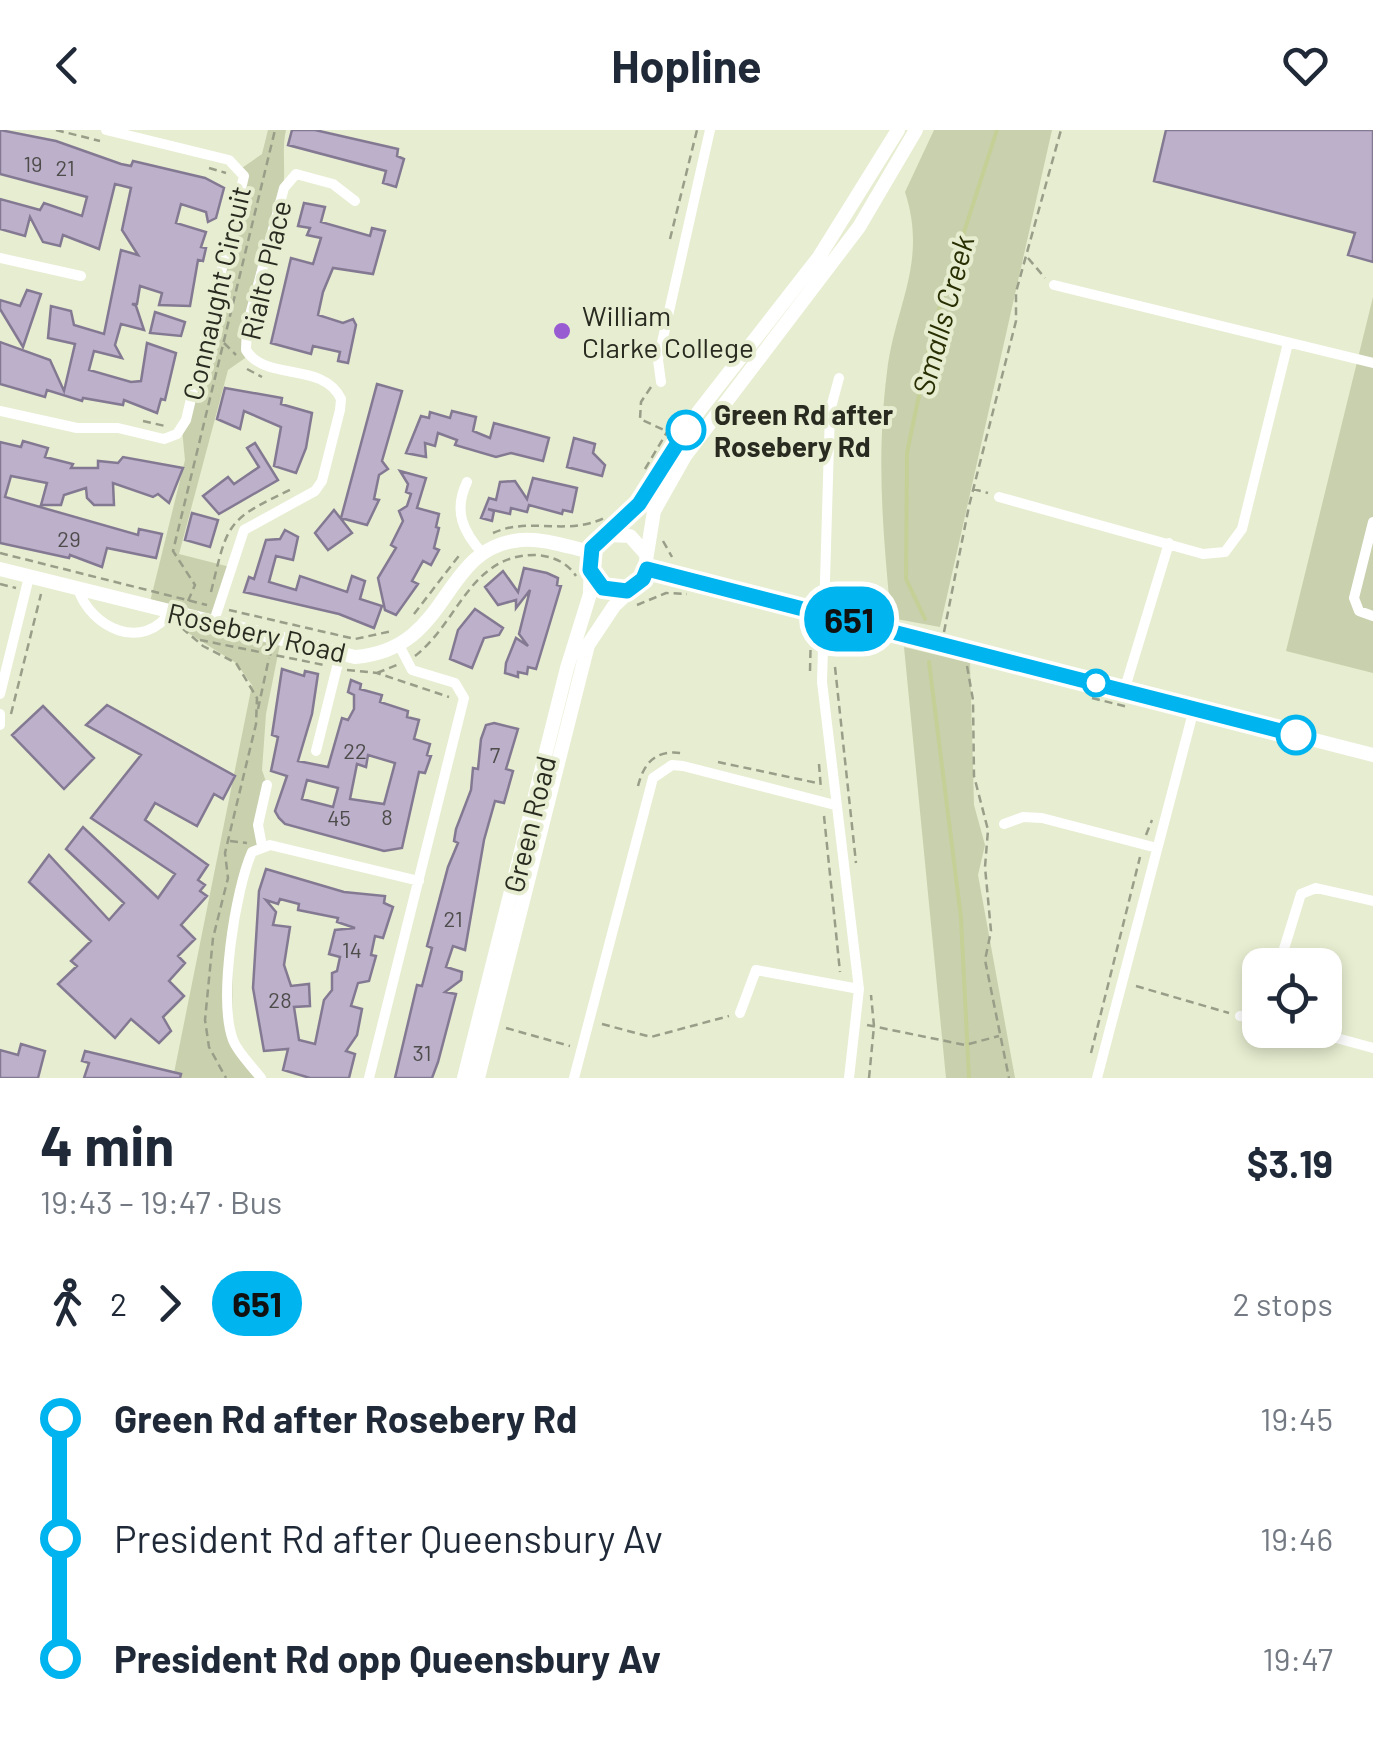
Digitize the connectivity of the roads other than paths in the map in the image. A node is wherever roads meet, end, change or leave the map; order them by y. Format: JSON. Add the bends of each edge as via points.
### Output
{"nodes":[{"id":1,"x":106,"y":130,"type":"edge"},
{"id":2,"x":710,"y":130,"type":"edge"},
{"id":3,"x":898,"y":130,"type":"edge"},
{"id":4,"x":916,"y":130,"type":"edge"},
{"id":5,"x":355,"y":201,"type":"dead end"},
{"id":6,"x":0,"y":258,"type":"edge"},
{"id":7,"x":81,"y":276,"type":"dead end"},
{"id":8,"x":1054,"y":286,"type":"road end"},
{"id":9,"x":1288,"y":342,"type":"junction"},
{"id":10,"x":1373,"y":363,"type":"edge"},
{"id":11,"x":839,"y":378,"type":"dead end"},
{"id":12,"x":661,"y":382,"type":"road end"},
{"id":13,"x":0,"y":411,"type":"edge"},
{"id":14,"x":467,"y":482,"type":"dead end"},
{"id":15,"x":999,"y":497,"type":"road end"},
{"id":16,"x":1373,"y":522,"type":"edge"},
{"id":17,"x":602,"y":538,"type":"junction"},
{"id":18,"x":1169,"y":543,"type":"junction"},
{"id":19,"x":478,"y":549,"type":"junction"},
{"id":20,"x":590,"y":552,"type":"junction"},
{"id":21,"x":646,"y":561,"type":"junction"},
{"id":22,"x":0,"y":569,"type":"edge"},
{"id":23,"x":590,"y":570,"type":"junction"},
{"id":24,"x":29,"y":577,"type":"junction"},
{"id":25,"x":78,"y":588,"type":"junction"},
{"id":26,"x":633,"y":588,"type":"junction"},
{"id":27,"x":171,"y":611,"type":"junction"},
{"id":28,"x":213,"y":611,"type":"junction"},
{"id":29,"x":825,"y":613,"type":"junction"},
{"id":30,"x":1373,"y":616,"type":"edge"},
{"id":31,"x":340,"y":654,"type":"junction"},
{"id":32,"x":403,"y":654,"type":"junction"},
{"id":33,"x":1124,"y":691,"type":"junction"},
{"id":34,"x":0,"y":694,"type":"edge"},
{"id":35,"x":1194,"y":709,"type":"junction"},
{"id":36,"x":0,"y":714,"type":"edge"},
{"id":37,"x":5,"y":724,"type":"edge"},
{"id":38,"x":316,"y":752,"type":"dead end"},
{"id":39,"x":1373,"y":754,"type":"edge"},
{"id":40,"x":267,"y":785,"type":"dead end"},
{"id":41,"x":835,"y":805,"type":"junction"},
{"id":42,"x":1004,"y":824,"type":"dead end"},
{"id":43,"x":262,"y":846,"type":"junction"},
{"id":44,"x":1157,"y":848,"type":"junction"},
{"id":45,"x":419,"y":881,"type":"junction"},
{"id":46,"x":1373,"y":901,"type":"edge"},
{"id":47,"x":1284,"y":948,"type":"edge"},
{"id":48,"x":858,"y":989,"type":"junction"},
{"id":49,"x":740,"y":1013,"type":"road end"},
{"id":50,"x":1342,"y":1040,"type":"edge"},
{"id":51,"x":1373,"y":1048,"type":"edge"},
{"id":52,"x":261,"y":1078,"type":"edge"},
{"id":53,"x":370,"y":1078,"type":"edge"},
{"id":54,"x":464,"y":1078,"type":"edge"},
{"id":55,"x":478,"y":1078,"type":"edge"},
{"id":56,"x":574,"y":1078,"type":"edge"},
{"id":57,"x":849,"y":1078,"type":"edge"},
{"id":58,"x":1097,"y":1078,"type":"edge"}],
"edges":[{"from":1,"to":13,"type":"street","name":"Connaught Circuit","via":[[242,168],[245,183],[186,420],[164,439]]},
{"from":2,"to":12,"type":"street","via":[[658,360]]},
{"from":3,"to":17,"type":"main road","via":[[819,257],[699,411],[639,504]]},
{"from":4,"to":21,"type":"main road","via":[[860,227],[685,456],[654,512]]},
{"from":5,"to":28,"type":"street","name":"Rialto Place","via":[[333,184],[296,174],[284,188],[246,350],[257,362],[328,382],[340,410],[322,481],[244,530]]},
{"from":6,"to":7,"type":"street"},
{"from":8,"to":9,"type":"street"},
{"from":9,"to":10,"type":"street"},
{"from":9,"to":18,"type":"street","via":[[1242,529],[1225,552],[1203,554]]},
{"from":11,"to":29,"type":"street","via":[[830,412]]},
{"from":14,"to":19,"type":"street","via":[[460,514]]},
{"from":15,"to":18,"type":"street"},
{"from":16,"to":30,"type":"street","via":[[1354,598],[1359,610]]},
{"from":17,"to":20,"type":"main road"},
{"from":17,"to":21,"type":"main road","via":[[630,536]]},
{"from":18,"to":33,"type":"street"},
{"from":19,"to":20,"type":"main road","via":[[520,540]]},
{"from":19,"to":32,"type":"main road"},
{"from":20,"to":23,"type":"main road"},
{"from":21,"to":26,"type":"main road"},
{"from":21,"to":29,"type":"main road"},
{"from":22,"to":24,"type":"main road","name":"Rosebery Road"},
{"from":23,"to":26,"type":"main road","via":[[612,592]]},
{"from":23,"to":54,"type":"main road","name":"Green Road","via":[[587,607]]},
{"from":24,"to":25,"type":"main road","name":"Rosebery Road"},
{"from":24,"to":34,"type":"street"},
{"from":25,"to":27,"type":"main road","name":"Rosebery Road"},
{"from":25,"to":27,"type":"street","via":[[92,616],[120,631],[150,629]]},
{"from":26,"to":55,"type":"main road","name":"Green Road","via":[[598,626],[580,669]]},
{"from":27,"to":28,"type":"main road","name":"Rosebery Road"},
{"from":28,"to":31,"type":"main road","name":"Rosebery Road"},
{"from":29,"to":33,"type":"main road"},
{"from":29,"to":41,"type":"street","via":[[822,682]]},
{"from":31,"to":32,"type":"main road","name":"Rosebery Road"},
{"from":31,"to":38,"type":"street"},
{"from":32,"to":45,"type":"street","via":[[417,673],[455,683],[464,698]]},
{"from":33,"to":35,"type":"main road"},
{"from":35,"to":39,"type":"main road"},
{"from":35,"to":44,"type":"street"},
{"from":36,"to":37,"type":"street"},
{"from":40,"to":43,"type":"street","via":[[258,825]]},
{"from":41,"to":48,"type":"street"},
{"from":41,"to":56,"type":"street","via":[[683,766],[672,765],[654,778]]},
{"from":42,"to":44,"type":"street","via":[[1042,818]]},
{"from":43,"to":45,"type":"street"},
{"from":43,"to":52,"type":"street","via":[[250,856],[235,913],[229,984],[233,1040]]},
{"from":44,"to":58,"type":"street"},
{"from":45,"to":53,"type":"street"},
{"from":46,"to":47,"type":"street","via":[[1302,886]]},
{"from":48,"to":49,"type":"street","via":[[756,970]]},
{"from":48,"to":57,"type":"street"},
{"from":50,"to":51,"type":"street"}]}
